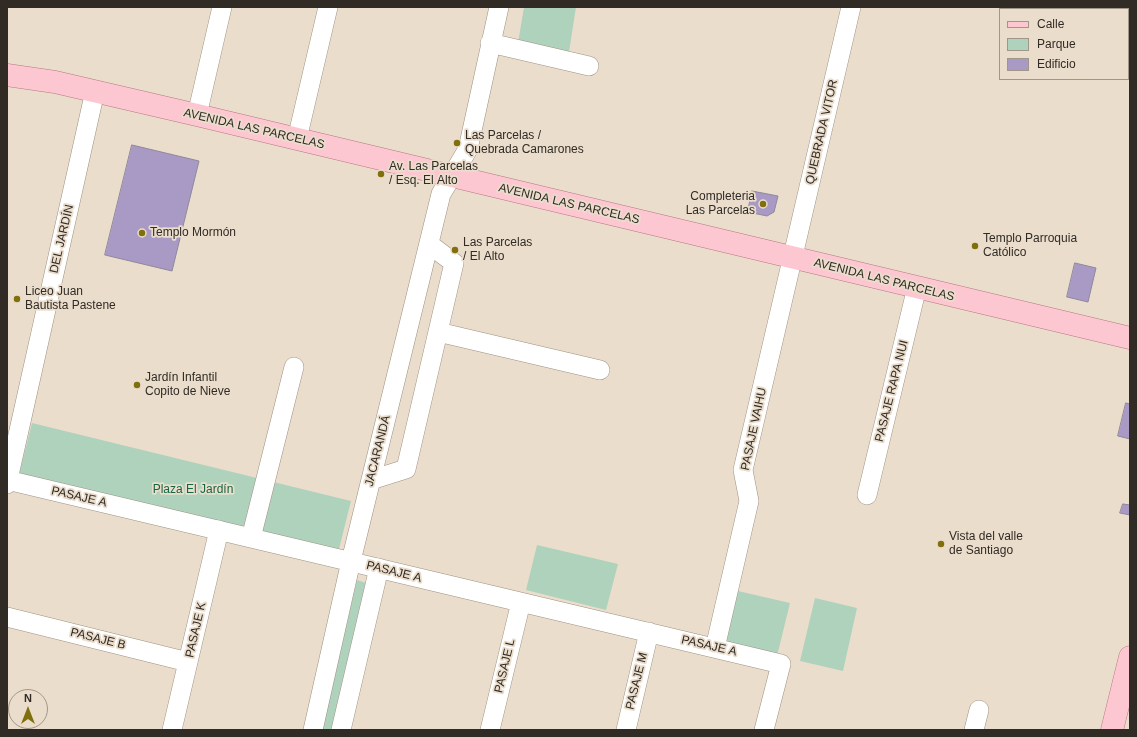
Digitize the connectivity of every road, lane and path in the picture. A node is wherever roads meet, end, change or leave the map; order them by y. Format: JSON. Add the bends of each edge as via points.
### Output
{"nodes":[{"id":1,"x":222,"y":7,"type":"edge"},
{"id":2,"x":328,"y":7,"type":"edge"},
{"id":3,"x":499,"y":7,"type":"edge"},
{"id":4,"x":851,"y":7,"type":"edge"},
{"id":5,"x":490,"y":43,"type":"junction"},
{"id":6,"x":589,"y":66,"type":"dead end"},
{"id":7,"x":7,"y":75,"type":"edge"},
{"id":8,"x":95,"y":91,"type":"junction"},
{"id":9,"x":197,"y":115,"type":"junction"},
{"id":10,"x":297,"y":139,"type":"junction"},
{"id":11,"x":452,"y":176,"type":"junction"},
{"id":12,"x":429,"y":244,"type":"junction"},
{"id":13,"x":793,"y":258,"type":"junction"},
{"id":14,"x":917,"y":287,"type":"junction"},
{"id":15,"x":438,"y":332,"type":"junction"},
{"id":16,"x":1130,"y":338,"type":"edge"},
{"id":17,"x":294,"y":367,"type":"dead end"},
{"id":18,"x":600,"y":370,"type":"dead end"},
{"id":19,"x":371,"y":480,"type":"junction"},
{"id":20,"x":7,"y":481,"type":"edge"},
{"id":21,"x":867,"y":495,"type":"dead end"},
{"id":22,"x":219,"y":530,"type":"junction"},
{"id":23,"x":251,"y":538,"type":"junction"},
{"id":24,"x":351,"y":561,"type":"junction"},
{"id":25,"x":378,"y":568,"type":"junction"},
{"id":26,"x":521,"y":602,"type":"junction"},
{"id":27,"x":7,"y":617,"type":"edge"},
{"id":28,"x":649,"y":632,"type":"junction"},
{"id":29,"x":715,"y":648,"type":"junction"},
{"id":30,"x":1130,"y":657,"type":"edge"},
{"id":31,"x":188,"y":662,"type":"junction"},
{"id":32,"x":979,"y":710,"type":"dead end"},
{"id":33,"x":172,"y":730,"type":"edge"},
{"id":34,"x":313,"y":730,"type":"edge"},
{"id":35,"x":341,"y":730,"type":"edge"},
{"id":36,"x":490,"y":730,"type":"edge"},
{"id":37,"x":626,"y":730,"type":"edge"},
{"id":38,"x":764,"y":730,"type":"edge"},
{"id":39,"x":974,"y":730,"type":"edge"},
{"id":40,"x":1112,"y":730,"type":"edge"}],
"edges":[{"from":1,"to":9,"type":"street"},
{"from":2,"to":10,"type":"street"},
{"from":3,"to":5,"type":"street","name":"JACARANDÁ"},
{"from":4,"to":13,"type":"street","name":"QUEBRADA VITOR"},
{"from":5,"to":6,"type":"street"},
{"from":5,"to":11,"type":"street","name":"JACARANDÁ","via":[[468,149]]},
{"from":7,"to":8,"type":"main road","name":"AVENIDA LAS PARCELAS"},
{"from":8,"to":9,"type":"main road","name":"AVENIDA LAS PARCELAS"},
{"from":8,"to":20,"type":"street","name":"DEL JARDÍN"},
{"from":9,"to":10,"type":"main road","name":"AVENIDA LAS PARCELAS"},
{"from":10,"to":11,"type":"main road","name":"AVENIDA LAS PARCELAS"},
{"from":11,"to":12,"type":"street","name":"JACARANDÁ","via":[[441,194]]},
{"from":11,"to":13,"type":"main road","name":"AVENIDA LAS PARCELAS"},
{"from":12,"to":15,"type":"street","via":[[454,263]]},
{"from":12,"to":19,"type":"street","name":"JACARANDÁ"},
{"from":13,"to":14,"type":"main road","name":"AVENIDA LAS PARCELAS"},
{"from":13,"to":29,"type":"street","name":"PASAJE VAIHU","via":[[743,470],[749,501]]},
{"from":14,"to":16,"type":"main road","name":"AVENIDA LAS PARCELAS"},
{"from":14,"to":21,"type":"street","name":"PASAJE RAPA NUI"},
{"from":15,"to":18,"type":"street"},
{"from":15,"to":19,"type":"street","via":[[406,469]]},
{"from":17,"to":23,"type":"street"},
{"from":19,"to":24,"type":"street","name":"JACARANDÁ"},
{"from":20,"to":22,"type":"street","name":"PASAJE A"},
{"from":22,"to":23,"type":"street","name":"PASAJE A"},
{"from":22,"to":31,"type":"street","name":"PASAJE K"},
{"from":23,"to":24,"type":"street","name":"PASAJE A"},
{"from":24,"to":25,"type":"street","name":"PASAJE A"},
{"from":24,"to":34,"type":"street","name":"JACARANDÁ"},
{"from":25,"to":26,"type":"street","name":"PASAJE A"},
{"from":25,"to":35,"type":"street"},
{"from":26,"to":28,"type":"street","name":"PASAJE A"},
{"from":26,"to":36,"type":"street","name":"PASAJE L"},
{"from":27,"to":31,"type":"street","name":"PASAJE B"},
{"from":28,"to":29,"type":"street","name":"PASAJE A"},
{"from":28,"to":37,"type":"street","name":"PASAJE M"},
{"from":29,"to":38,"type":"street","name":"PASAJE A","via":[[781,664]]},
{"from":30,"to":40,"type":"main road"},
{"from":31,"to":33,"type":"street","name":"PASAJE K"},
{"from":32,"to":39,"type":"street"}]}
